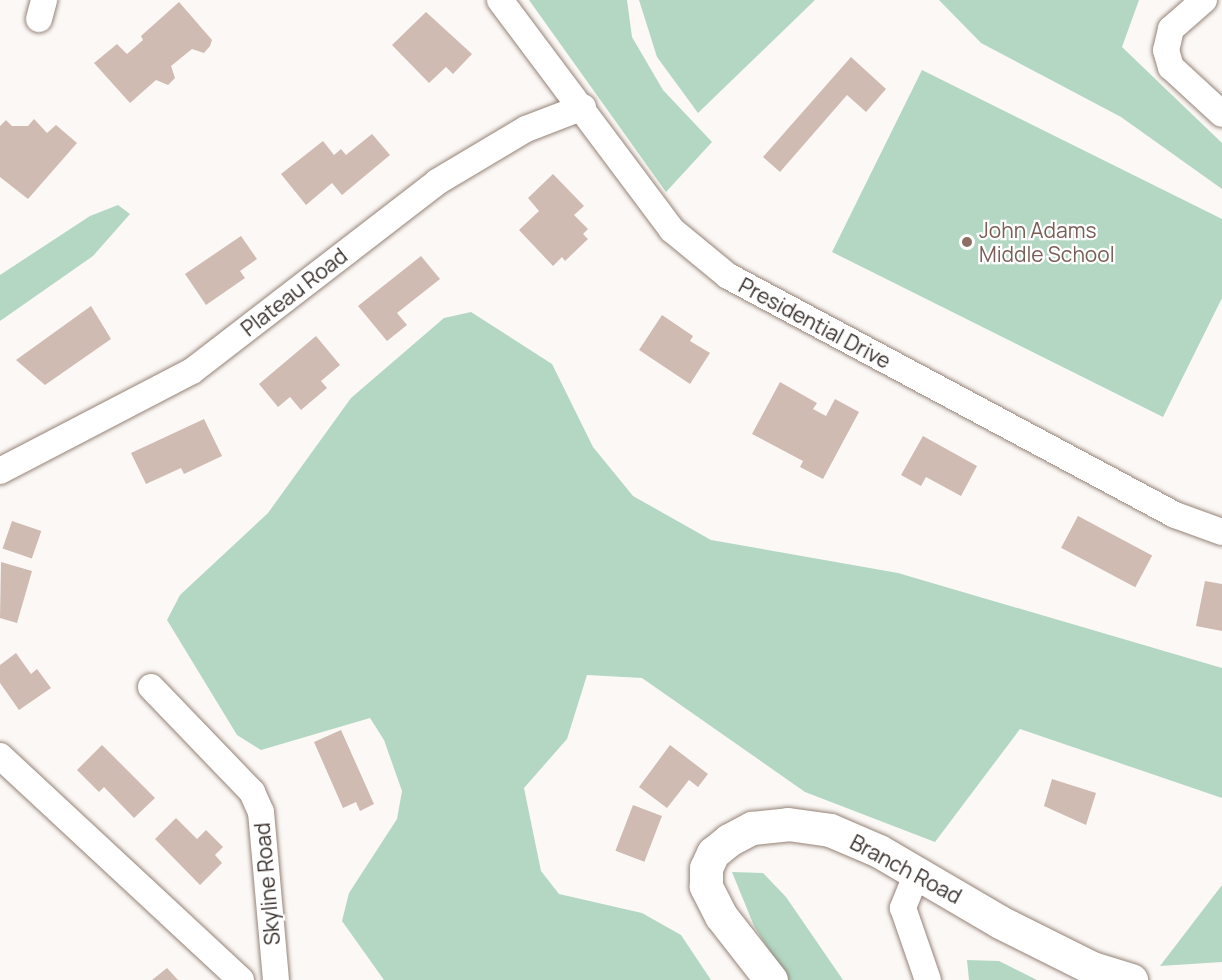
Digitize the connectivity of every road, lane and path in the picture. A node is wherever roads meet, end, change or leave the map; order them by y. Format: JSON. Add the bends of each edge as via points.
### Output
{"nodes":[{"id":1,"x":500,"y":0,"type":"edge"},
{"id":2,"x":1204,"y":0,"type":"edge"},
{"id":3,"x":583,"y":107,"type":"junction"},
{"id":4,"x":1222,"y":114,"type":"edge"},
{"id":5,"x":0,"y":471,"type":"edge"},
{"id":6,"x":1222,"y":532,"type":"edge"},
{"id":7,"x":151,"y":687,"type":"dead end"},
{"id":8,"x":0,"y":756,"type":"edge"},
{"id":9,"x":917,"y":873,"type":"junction"},
{"id":10,"x":241,"y":980,"type":"edge"},
{"id":11,"x":276,"y":980,"type":"edge"},
{"id":12,"x":771,"y":980,"type":"edge"},
{"id":13,"x":928,"y":980,"type":"edge"},
{"id":14,"x":1131,"y":980,"type":"edge"}],
"edges":[{"from":1,"to":3,"type":"street","name":"Presidential Drive"},
{"from":2,"to":4,"type":"street","via":[[1171,29],[1166,50],[1171,67]]},
{"from":3,"to":5,"type":"street","name":"Plateau Road","via":[[526,129],[437,182],[192,371]]},
{"from":3,"to":6,"type":"street","name":"Presidential Drive","via":[[672,230],[728,276],[1174,515]]},
{"from":7,"to":11,"type":"street","name":"Skyline Road","via":[[252,792],[261,812]]},
{"from":8,"to":10,"type":"street"},
{"from":9,"to":12,"type":"street","name":"Branch Road","via":[[830,830],[788,824],[761,827],[729,840],[713,853],[706,868],[706,886],[721,916]]},
{"from":9,"to":13,"type":"street","via":[[903,908],[922,972]]},
{"from":9,"to":14,"type":"street","name":"Branch Road","via":[[1000,922],[1092,968]]}]}
